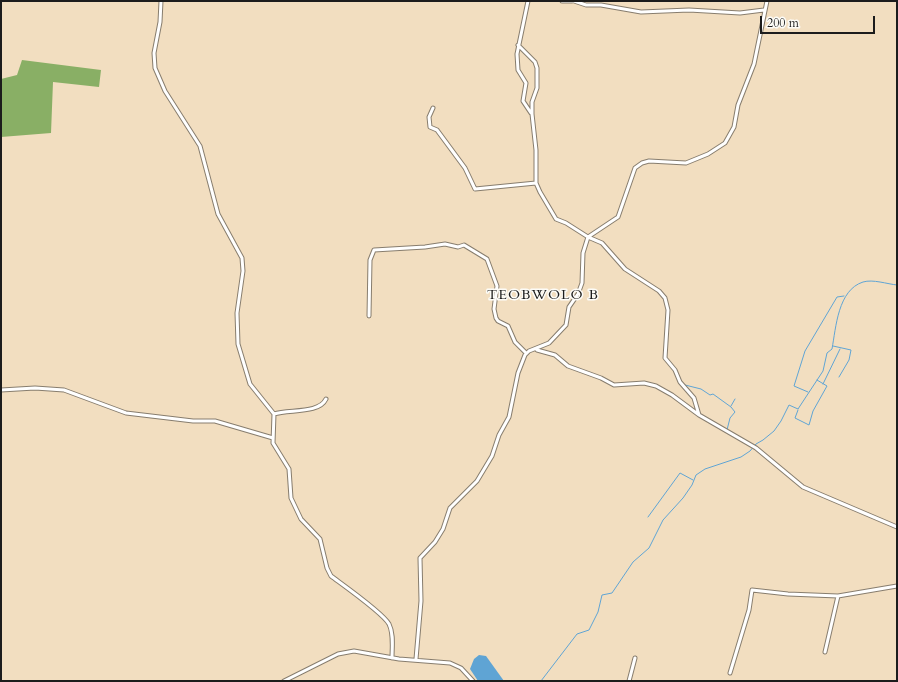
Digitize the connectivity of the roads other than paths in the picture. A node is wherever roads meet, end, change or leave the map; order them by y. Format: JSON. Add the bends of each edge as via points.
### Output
{"nodes":[{"id":1,"x":161,"y":1,"type":"edge"},
{"id":2,"x":528,"y":1,"type":"edge"},
{"id":3,"x":562,"y":1,"type":"edge"},
{"id":4,"x":573,"y":1,"type":"edge"},
{"id":5,"x":767,"y":1,"type":"edge"},
{"id":6,"x":764,"y":10,"type":"junction"},
{"id":7,"x":518,"y":45,"type":"junction"},
{"id":8,"x":433,"y":108,"type":"dead end"},
{"id":9,"x":532,"y":114,"type":"junction"},
{"id":10,"x":536,"y":183,"type":"junction"},
{"id":11,"x":588,"y":237,"type":"junction"},
{"id":12,"x":369,"y":316,"type":"dead end"},
{"id":13,"x":534,"y":349,"type":"junction"},
{"id":14,"x":526,"y":353,"type":"junction"},
{"id":15,"x":1,"y":390,"type":"edge"},
{"id":16,"x":326,"y":399,"type":"dead end"},
{"id":17,"x":274,"y":414,"type":"junction"},
{"id":18,"x":699,"y":415,"type":"junction"},
{"id":19,"x":273,"y":438,"type":"junction"},
{"id":20,"x":897,"y":527,"type":"edge"},
{"id":21,"x":897,"y":586,"type":"edge"},
{"id":22,"x":838,"y":596,"type":"junction"},
{"id":23,"x":825,"y":652,"type":"dead end"},
{"id":24,"x":392,"y":658,"type":"junction"},
{"id":25,"x":635,"y":658,"type":"dead end"},
{"id":26,"x":416,"y":659,"type":"junction"},
{"id":27,"x":730,"y":673,"type":"dead end"},
{"id":28,"x":284,"y":681,"type":"edge"},
{"id":29,"x":473,"y":681,"type":"edge"},
{"id":30,"x":629,"y":681,"type":"edge"}],
"edges":[{"from":1,"to":17,"type":"street","via":[[154,53],[155,68],[165,91],[200,146],[218,214],[242,258],[237,313],[238,344],[250,384]]},
{"from":2,"to":7,"type":"street"},
{"from":3,"to":4,"type":"street"},
{"from":4,"to":6,"type":"street","via":[[635,12],[720,11],[740,14]]},
{"from":5,"to":6,"type":"street"},
{"from":6,"to":11,"type":"street","via":[[754,64],[738,105],[734,127],[725,143],[708,154],[686,163],[642,163],[635,168],[618,217]]},
{"from":7,"to":9,"type":"street","via":[[518,70],[526,83],[523,101]]},
{"from":7,"to":9,"type":"street","via":[[535,62],[537,68]]},
{"from":8,"to":10,"type":"street","via":[[429,117],[430,127],[437,130],[465,168],[475,189]]},
{"from":9,"to":10,"type":"street"},
{"from":10,"to":11,"type":"street","via":[[556,219]]},
{"from":11,"to":13,"type":"street","via":[[583,253],[582,283],[569,307],[566,325],[549,343]]},
{"from":11,"to":18,"type":"street","via":[[602,242],[625,269],[659,291],[665,298],[668,310],[666,358],[680,382],[694,398]]},
{"from":12,"to":14,"type":"street","via":[[370,260],[374,250],[445,244],[458,247],[464,245],[487,259],[497,286],[494,309],[496,318],[508,326],[515,342]]},
{"from":13,"to":14,"type":"street"},
{"from":13,"to":18,"type":"street","via":[[555,355],[568,366],[614,385],[644,383],[656,386],[672,394]]},
{"from":14,"to":26,"type":"street","via":[[518,373],[509,417],[492,456],[477,482],[450,508],[443,529],[420,558]]},
{"from":15,"to":19,"type":"street","via":[[64,390],[126,414],[215,421]]},
{"from":16,"to":17,"type":"street","via":[[324,404],[316,409],[288,410]]},
{"from":17,"to":19,"type":"street"},
{"from":18,"to":20,"type":"street","via":[[756,448],[804,486]]},
{"from":19,"to":24,"type":"street","via":[[274,447],[289,469],[290,494],[295,510],[320,539],[328,573],[385,618],[392,639]]},
{"from":21,"to":22,"type":"street"},
{"from":22,"to":23,"type":"street"},
{"from":22,"to":27,"type":"street","via":[[752,590],[749,610]]},
{"from":24,"to":26,"type":"street"},
{"from":24,"to":28,"type":"street","via":[[360,651],[343,652]]},
{"from":25,"to":30,"type":"street"},
{"from":26,"to":29,"type":"street","via":[[450,662],[464,670]]}]}
